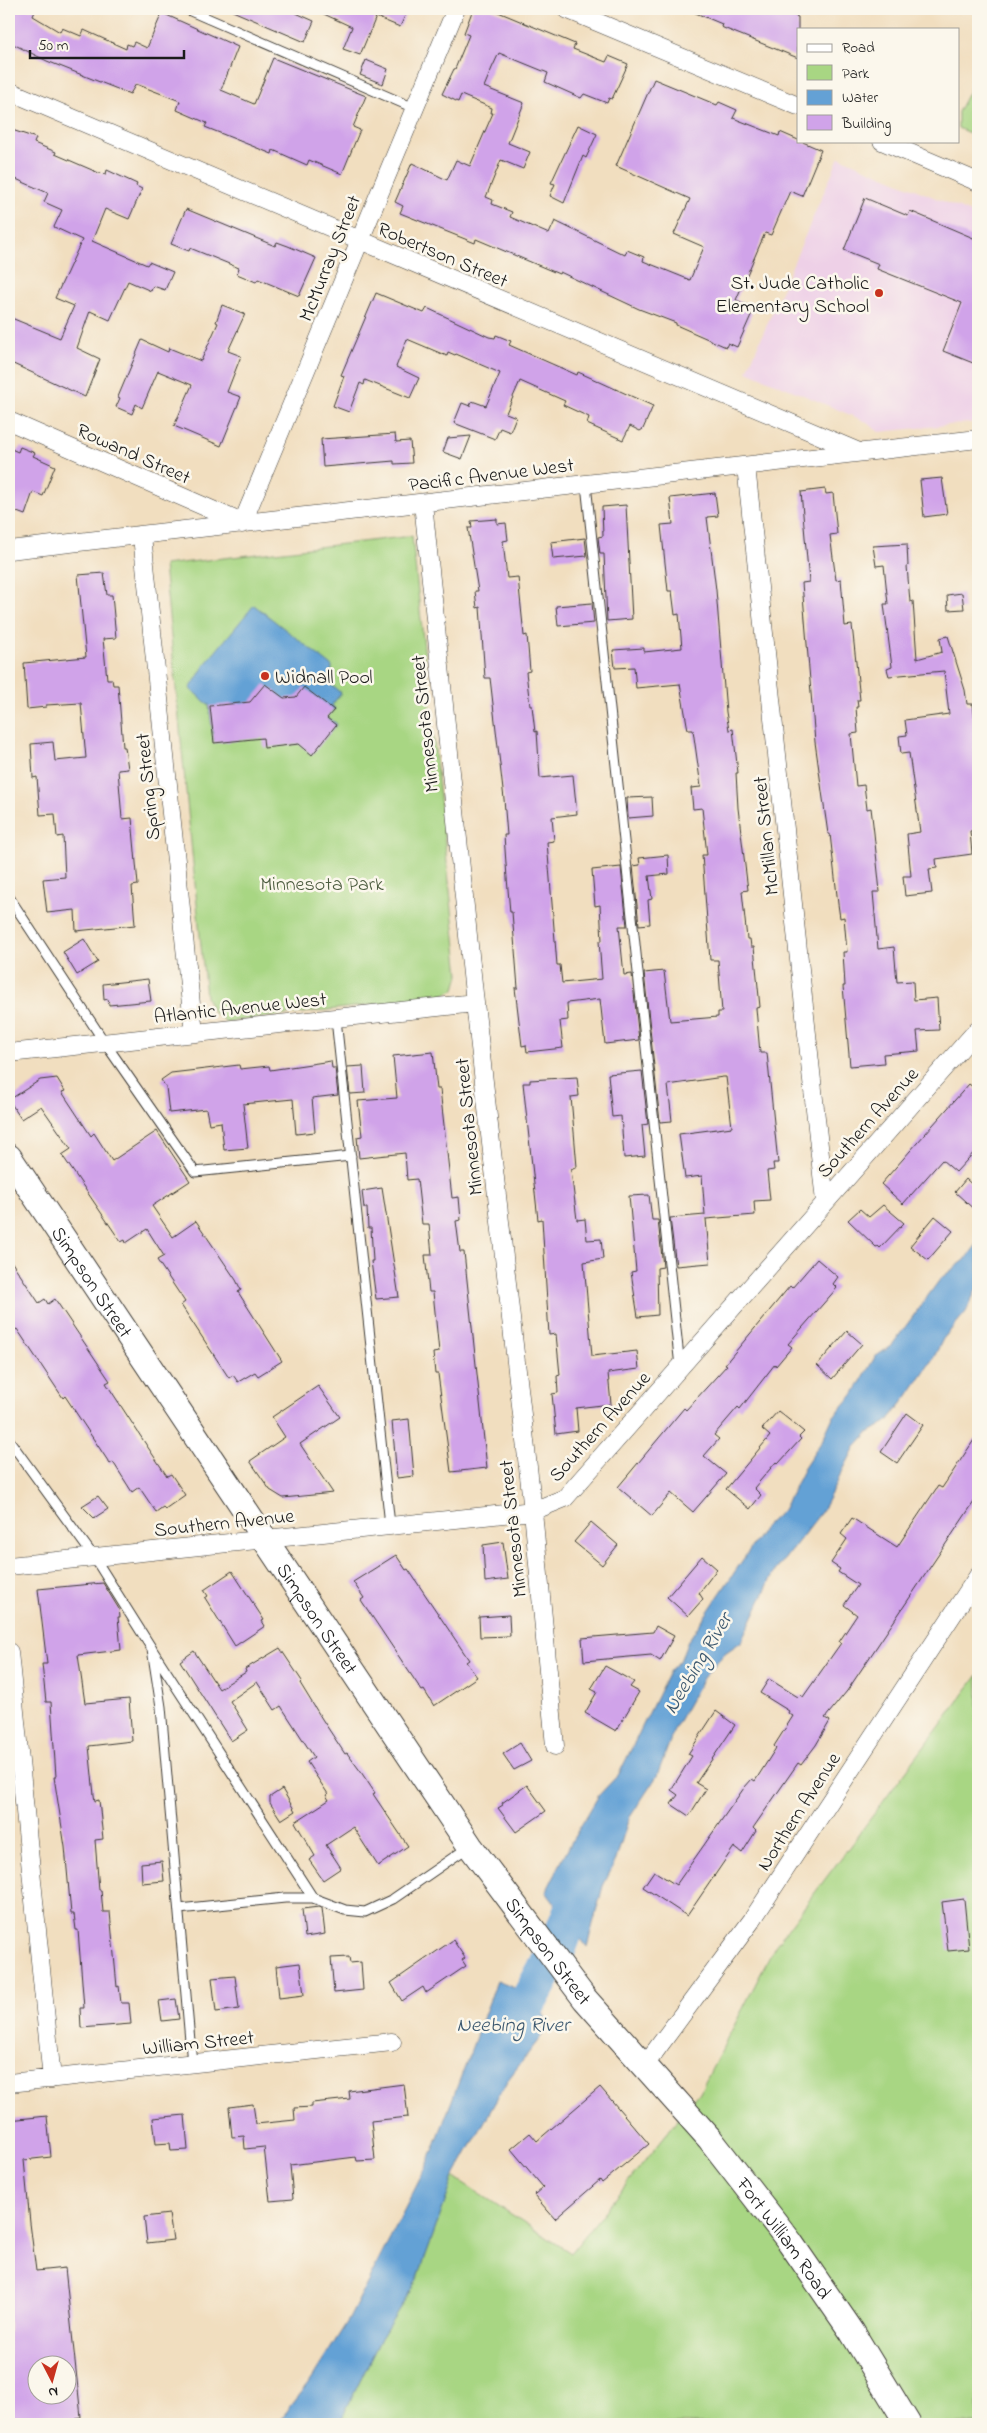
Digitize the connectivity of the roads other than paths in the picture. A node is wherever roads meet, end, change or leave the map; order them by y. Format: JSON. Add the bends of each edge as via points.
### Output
{"nodes":[{"id":1,"x":186,"y":9,"type":"edge"},
{"id":2,"x":456,"y":9,"type":"edge"},
{"id":3,"x":566,"y":9,"type":"edge"},
{"id":4,"x":9,"y":91,"type":"edge"},
{"id":5,"x":797,"y":106,"type":"edge"},
{"id":6,"x":414,"y":108,"type":"junction"},
{"id":7,"x":884,"y":142,"type":"edge"},
{"id":8,"x":978,"y":182,"type":"edge"},
{"id":9,"x":358,"y":241,"type":"junction"},
{"id":10,"x":9,"y":421,"type":"edge"},
{"id":11,"x":978,"y":439,"type":"edge"},
{"id":12,"x":862,"y":453,"type":"junction"},
{"id":13,"x":746,"y":466,"type":"junction"},
{"id":14,"x":586,"y":484,"type":"junction"},
{"id":15,"x":422,"y":503,"type":"junction"},
{"id":16,"x":242,"y":524,"type":"junction"},
{"id":17,"x":142,"y":536,"type":"junction"},
{"id":18,"x":9,"y":550,"type":"edge"},
{"id":19,"x":9,"y":897,"type":"edge"},
{"id":20,"x":475,"y":1003,"type":"junction"},
{"id":21,"x":336,"y":1019,"type":"junction"},
{"id":22,"x":978,"y":1029,"type":"edge"},
{"id":23,"x":194,"y":1033,"type":"junction"},
{"id":24,"x":105,"y":1043,"type":"junction"},
{"id":25,"x":9,"y":1053,"type":"edge"},
{"id":26,"x":351,"y":1156,"type":"junction"},
{"id":27,"x":9,"y":1157,"type":"edge"},
{"id":28,"x":825,"y":1202,"type":"junction"},
{"id":29,"x":680,"y":1367,"type":"junction"},
{"id":30,"x":9,"y":1440,"type":"edge"},
{"id":31,"x":532,"y":1511,"type":"junction"},
{"id":32,"x":390,"y":1525,"type":"junction"},
{"id":33,"x":263,"y":1540,"type":"junction"},
{"id":34,"x":94,"y":1557,"type":"junction"},
{"id":35,"x":9,"y":1566,"type":"edge"},
{"id":36,"x":978,"y":1576,"type":"edge"},
{"id":37,"x":152,"y":1649,"type":"junction"},
{"id":38,"x":9,"y":1652,"type":"edge"},
{"id":39,"x":555,"y":1746,"type":"dead end"},
{"id":40,"x":470,"y":1846,"type":"junction"},
{"id":41,"x":313,"y":1898,"type":"junction"},
{"id":42,"x":179,"y":1909,"type":"junction"},
{"id":43,"x":392,"y":2042,"type":"dead end"},
{"id":44,"x":192,"y":2064,"type":"junction"},
{"id":45,"x":645,"y":2065,"type":"junction"},
{"id":46,"x":52,"y":2079,"type":"junction"},
{"id":47,"x":9,"y":2083,"type":"edge"},
{"id":48,"x":908,"y":2424,"type":"edge"}],
"edges":[{"from":1,"to":6,"type":"lane"},
{"from":2,"to":6,"type":"street","name":"McMurray Street"},
{"from":3,"to":5,"type":"street"},
{"from":4,"to":9,"type":"street","name":"Robertson Street"},
{"from":6,"to":9,"type":"street","name":"McMurray Street"},
{"from":7,"to":8,"type":"street"},
{"from":9,"to":12,"type":"street","name":"Robertson Street"},
{"from":9,"to":16,"type":"street","name":"McMurray Street"},
{"from":10,"to":16,"type":"street","name":"Rowand Street"},
{"from":11,"to":12,"type":"street","name":"Pacific Avenue West"},
{"from":12,"to":13,"type":"street","name":"Pacific Avenue West"},
{"from":13,"to":14,"type":"street","name":"Pacific Avenue West"},
{"from":13,"to":28,"type":"street","name":"McMillan Street"},
{"from":14,"to":15,"type":"street","name":"Pacific Avenue West"},
{"from":14,"to":29,"type":"lane"},
{"from":15,"to":16,"type":"street","name":"Pacific Avenue West"},
{"from":15,"to":20,"type":"street","name":"Minnesota Street"},
{"from":16,"to":17,"type":"street","name":"Pacific Avenue West"},
{"from":17,"to":18,"type":"street","name":"Pacific Avenue West"},
{"from":17,"to":23,"type":"street","name":"Spring Street"},
{"from":19,"to":24,"type":"lane"},
{"from":20,"to":21,"type":"street","name":"Atlantic Avenue West"},
{"from":20,"to":31,"type":"street","name":"Minnesota Street"},
{"from":21,"to":23,"type":"street","name":"Atlantic Avenue West"},
{"from":21,"to":26,"type":"lane"},
{"from":22,"to":28,"type":"street","name":"Southern Avenue"},
{"from":23,"to":24,"type":"street","name":"Atlantic Avenue West"},
{"from":24,"to":25,"type":"street","name":"Atlantic Avenue West"},
{"from":24,"to":26,"type":"lane","via":[[195,1172]]},
{"from":26,"to":32,"type":"lane"},
{"from":27,"to":33,"type":"main road","name":"Simpson Street"},
{"from":28,"to":29,"type":"street","name":"Southern Avenue"},
{"from":29,"to":31,"type":"street","name":"Southern Avenue","via":[[565,1498]]},
{"from":30,"to":34,"type":"lane"},
{"from":31,"to":32,"type":"street","name":"Southern Avenue"},
{"from":31,"to":39,"type":"street","name":"Minnesota Street"},
{"from":32,"to":33,"type":"street","name":"Southern Avenue"},
{"from":33,"to":34,"type":"street","name":"Southern Avenue"},
{"from":33,"to":40,"type":"main road","name":"Simpson Street"},
{"from":34,"to":35,"type":"street","name":"Southern Avenue"},
{"from":34,"to":37,"type":"lane"},
{"from":36,"to":45,"type":"street","name":"Northern Avenue","via":[[752,1920]]},
{"from":37,"to":41,"type":"lane"},
{"from":37,"to":42,"type":"lane","via":[[161,1707]]},
{"from":38,"to":46,"type":"street"},
{"from":40,"to":41,"type":"lane","via":[[393,1899],[365,1912],[345,1910]]},
{"from":40,"to":45,"type":"main road","name":"Simpson Street","via":[[585,1999]]},
{"from":41,"to":42,"type":"lane"},
{"from":42,"to":44,"type":"lane"},
{"from":43,"to":44,"type":"street","name":"William Street"},
{"from":44,"to":46,"type":"street","name":"William Street"},
{"from":45,"to":48,"type":"main road","name":"Fort William Road","via":[[710,2139],[790,2242],[852,2332]]},
{"from":46,"to":47,"type":"street","name":"William Street"}]}
